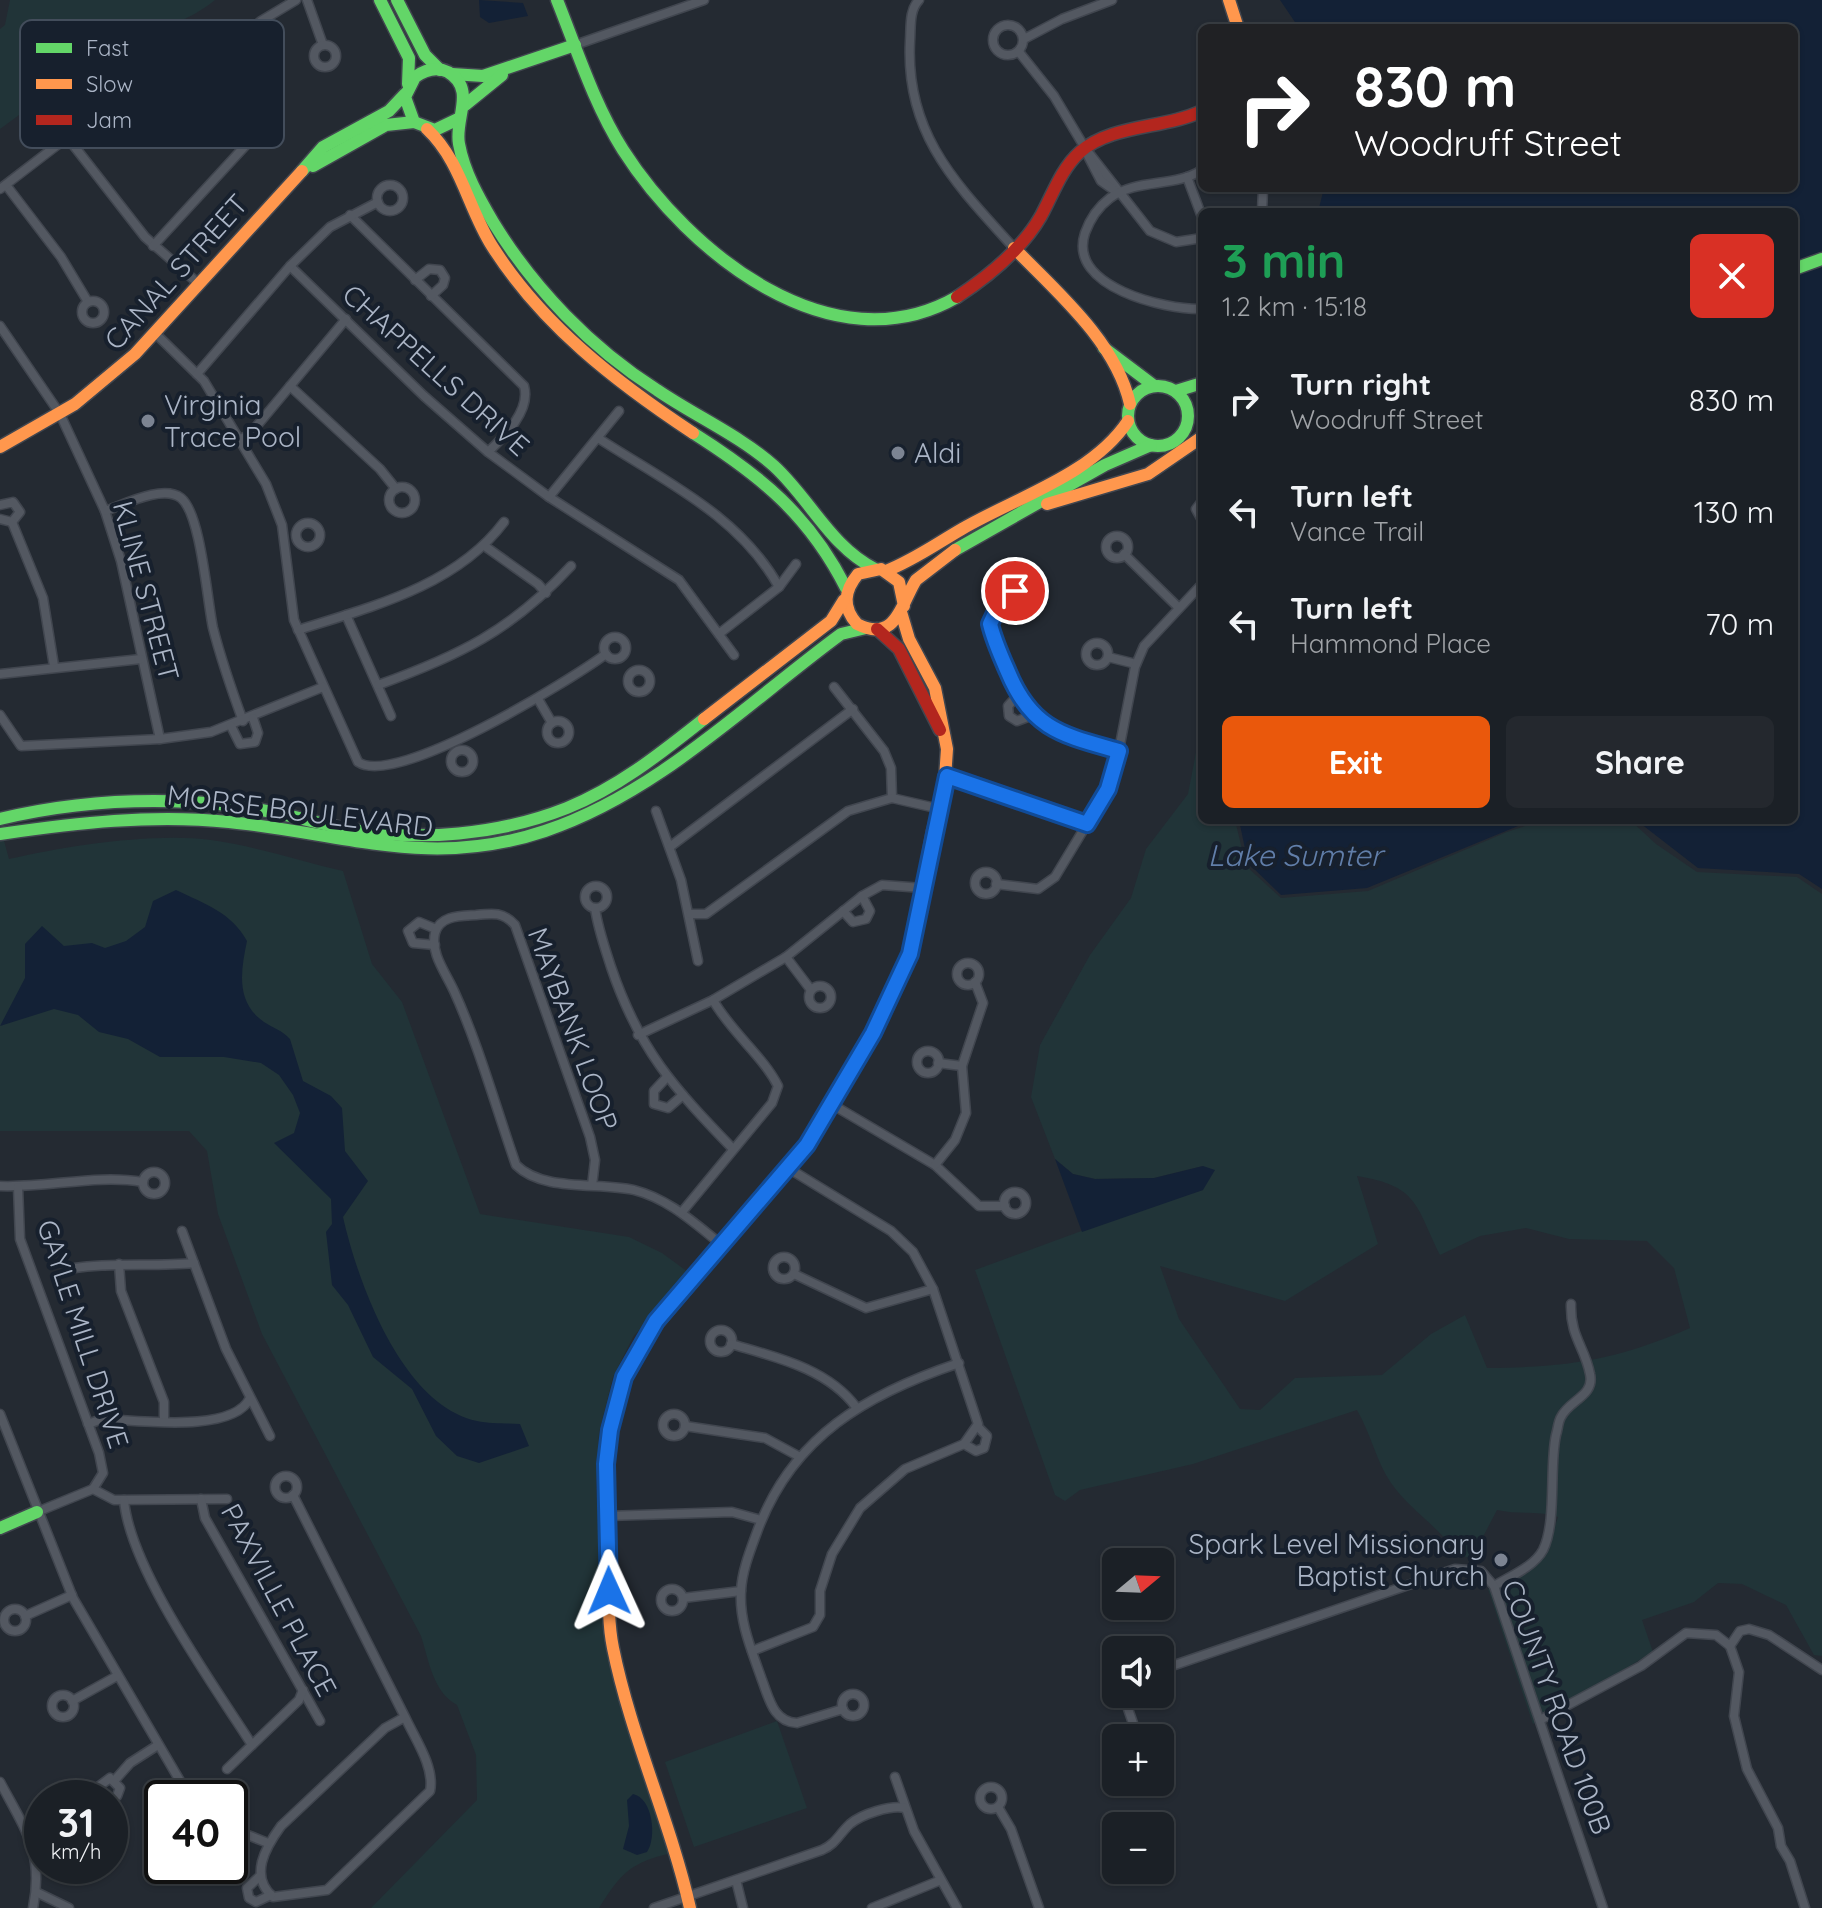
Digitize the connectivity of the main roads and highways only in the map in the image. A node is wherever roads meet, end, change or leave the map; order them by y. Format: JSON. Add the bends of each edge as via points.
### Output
{"nodes":[{"id":1,"x":380,"y":0,"type":"edge"},
{"id":2,"x":397,"y":0,"type":"edge"},
{"id":3,"x":557,"y":0,"type":"edge"},
{"id":4,"x":1229,"y":0,"type":"edge"},
{"id":5,"x":1237,"y":24,"type":"edge"},
{"id":6,"x":575,"y":45,"type":"junction"},
{"id":7,"x":515,"y":67,"type":"junction"},
{"id":8,"x":446,"y":72,"type":"junction"},
{"id":9,"x":406,"y":89,"type":"junction"},
{"id":10,"x":465,"y":105,"type":"junction"},
{"id":11,"x":1198,"y":113,"type":"edge"},
{"id":12,"x":458,"y":119,"type":"junction"},
{"id":13,"x":414,"y":122,"type":"junction"},
{"id":14,"x":427,"y":129,"type":"junction"},
{"id":15,"x":347,"y":138,"type":"junction"},
{"id":16,"x":1014,"y":248,"type":"junction"},
{"id":17,"x":1822,"y":259,"type":"edge"},
{"id":18,"x":1798,"y":268,"type":"edge"},
{"id":19,"x":1104,"y":348,"type":"junction"},
{"id":20,"x":1198,"y":384,"type":"edge"},
{"id":21,"x":1153,"y":385,"type":"junction"},
{"id":22,"x":1176,"y":391,"type":"junction"},
{"id":23,"x":1130,"y":404,"type":"junction"},
{"id":24,"x":1198,"y":408,"type":"edge"},
{"id":25,"x":1188,"y":417,"type":"junction"},
{"id":26,"x":1128,"y":421,"type":"junction"},
{"id":27,"x":1198,"y":441,"type":"edge"},
{"id":28,"x":1151,"y":445,"type":"junction"},
{"id":29,"x":0,"y":447,"type":"edge"},
{"id":30,"x":1029,"y":509,"type":"junction"},
{"id":31,"x":881,"y":570,"type":"junction"},
{"id":32,"x":845,"y":594,"type":"junction"},
{"id":33,"x":902,"y":609,"type":"junction"},
{"id":34,"x":872,"y":628,"type":"junction"},
{"id":35,"x":947,"y":749,"type":"junction"},
{"id":36,"x":0,"y":819,"type":"edge"},
{"id":37,"x":0,"y":834,"type":"edge"},
{"id":38,"x":37,"y":1512,"type":"road end"},
{"id":39,"x":0,"y":1528,"type":"edge"},
{"id":40,"x":689,"y":1902,"type":"edge"}],
"edges":[{"from":1,"to":9,"type":"main road","via":[[409,58]]},
{"from":2,"to":8,"type":"main road","via":[[425,55]]},
{"from":3,"to":6,"type":"main road"},
{"from":4,"to":5,"type":"main road"},
{"from":6,"to":7,"type":"main road"},
{"from":6,"to":16,"type":"main road","via":[[623,151],[664,207],[715,254],[809,309],[865,320],[918,313],[949,301]]},
{"from":7,"to":8,"type":"main road","via":[[483,76]]},
{"from":7,"to":10,"type":"main road"},
{"from":8,"to":9,"type":"main road","via":[[422,72]]},
{"from":8,"to":10,"type":"main road","via":[[463,88]]},
{"from":9,"to":13,"type":"main road","via":[[406,109]]},
{"from":9,"to":15,"type":"main road","name":"CANAL STREET","via":[[391,109]]},
{"from":10,"to":12,"type":"main road"},
{"from":11,"to":16,"type":"main road","via":[[1170,126],[1110,137],[1085,148],[1064,172],[1034,228]]},
{"from":12,"to":14,"type":"main road","via":[[444,129]]},
{"from":12,"to":31,"type":"main road","via":[[462,154],[501,235],[553,300],[651,388],[774,466],[858,562]]},
{"from":13,"to":14,"type":"main road"},
{"from":13,"to":15,"type":"main road","name":"CANAL STREET"},
{"from":14,"to":32,"type":"main road","via":[[444,147],[486,236],[532,299],[588,357],[755,472],[789,502],[828,550]]},
{"from":15,"to":29,"type":"main road","name":"CANAL STREET","via":[[323,147],[157,335],[99,387]]},
{"from":16,"to":19,"type":"main road"},
{"from":17,"to":18,"type":"main road"},
{"from":19,"to":21,"type":"main road"},
{"from":19,"to":23,"type":"main road","via":[[1124,379]]},
{"from":20,"to":22,"type":"main road"},
{"from":21,"to":22,"type":"main road"},
{"from":21,"to":23,"type":"main road"},
{"from":22,"to":25,"type":"main road"},
{"from":23,"to":26,"type":"main road"},
{"from":24,"to":25,"type":"main road"},
{"from":25,"to":28,"type":"main road","via":[[1174,442]]},
{"from":26,"to":28,"type":"main road","via":[[1140,441]]},
{"from":26,"to":31,"type":"main road","via":[[1114,442],[1090,460],[915,560]]},
{"from":27,"to":30,"type":"main road","via":[[1175,462],[1141,478]]},
{"from":28,"to":30,"type":"main road","via":[[1119,456]]},
{"from":30,"to":33,"type":"main road","via":[[929,568],[909,589]]},
{"from":31,"to":32,"type":"main road","via":[[858,574]]},
{"from":31,"to":33,"type":"main road","via":[[903,589]]},
{"from":32,"to":34,"type":"main road","via":[[851,617]]},
{"from":32,"to":36,"type":"main road","name":"MORSE BOULEVARD","via":[[831,621],[637,770],[592,797],[534,818],[479,832],[427,835],[366,832],[230,805],[158,802],[88,804]]},
{"from":33,"to":34,"type":"main road","via":[[896,620]]},
{"from":33,"to":35,"type":"main road","via":[[909,639],[935,688]]},
{"from":34,"to":35,"type":"main road","via":[[892,640],[909,665]]},
{"from":34,"to":37,"type":"main road","name":"MORSE BOULEVARD","via":[[841,634],[636,789],[577,819],[513,840],[450,852],[389,850],[231,822],[156,818],[75,822]]},
{"from":35,"to":40,"type":"main road","via":[[947,776],[916,932],[902,974],[833,1105],[788,1168],[656,1321],[624,1377],[607,1453],[616,1670],[669,1824]]},
{"from":38,"to":39,"type":"main road","name":"GAYLE MILL DRIVE"}]}
